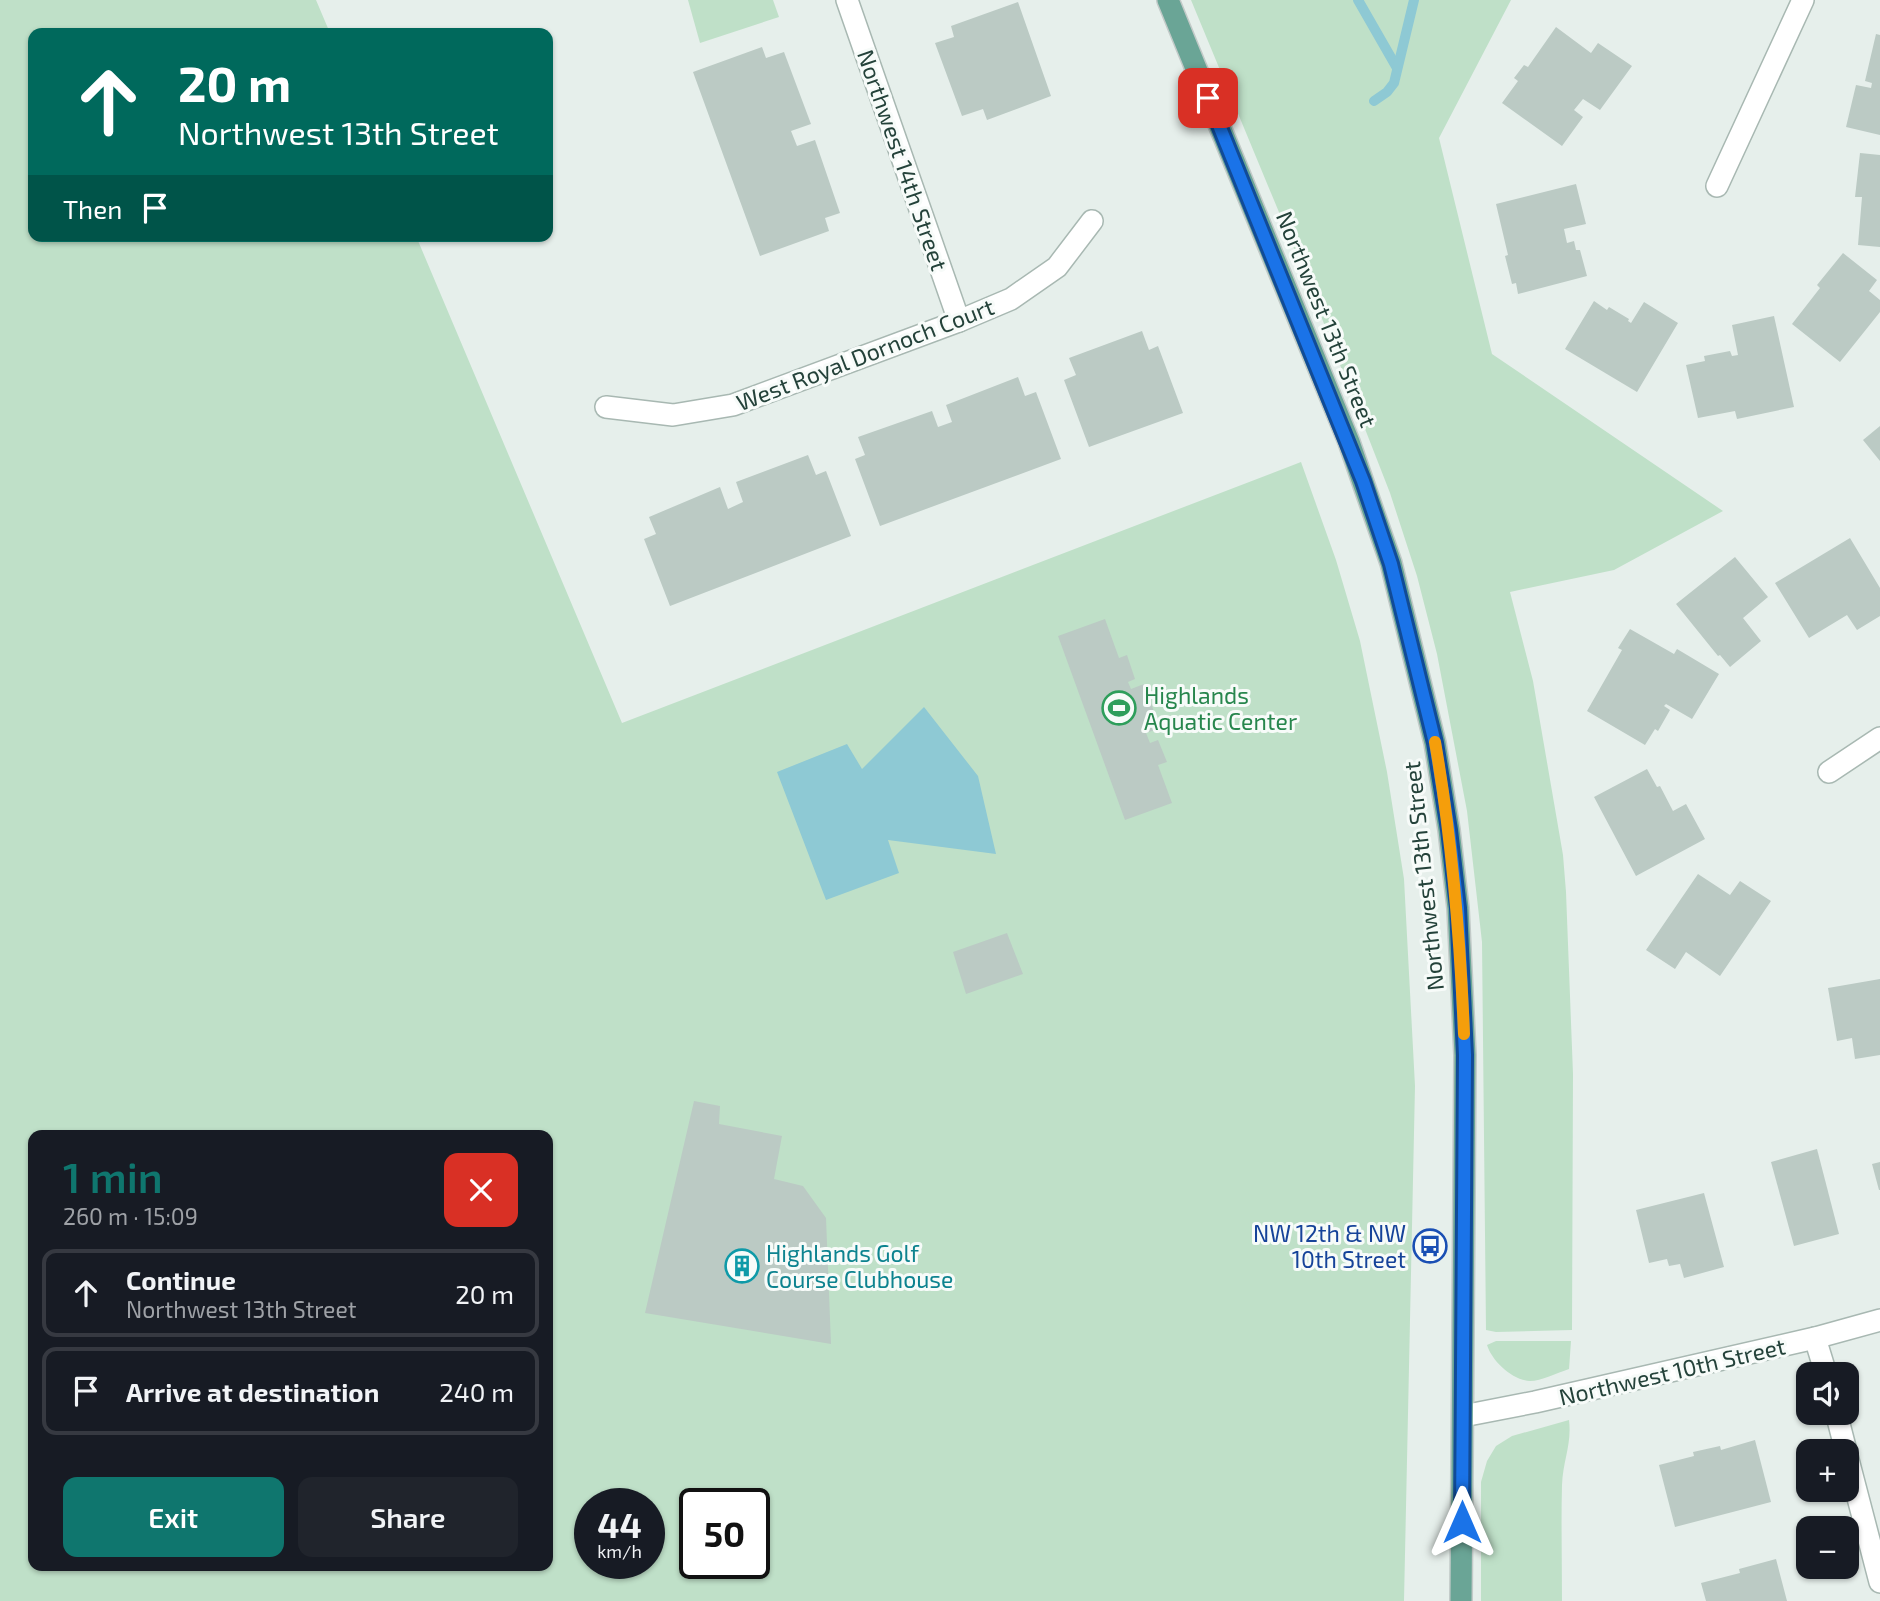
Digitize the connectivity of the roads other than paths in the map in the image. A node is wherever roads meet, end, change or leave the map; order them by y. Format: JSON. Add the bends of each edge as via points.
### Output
{"nodes":[{"id":1,"x":847,"y":0,"type":"edge"},
{"id":2,"x":1168,"y":0,"type":"edge"},
{"id":3,"x":1803,"y":0,"type":"edge"},
{"id":4,"x":1717,"y":186,"type":"dead end"},
{"id":5,"x":1092,"y":221,"type":"dead end"},
{"id":6,"x":959,"y":321,"type":"junction"},
{"id":7,"x":606,"y":407,"type":"dead end"},
{"id":8,"x":1880,"y":738,"type":"edge"},
{"id":9,"x":1829,"y":772,"type":"dead end"},
{"id":10,"x":1880,"y":1320,"type":"edge"},
{"id":11,"x":1815,"y":1338,"type":"junction"},
{"id":12,"x":1822,"y":1362,"type":"edge"},
{"id":13,"x":1463,"y":1416,"type":"junction"},
{"id":14,"x":1859,"y":1502,"type":"edge"},
{"id":15,"x":1880,"y":1582,"type":"edge"},
{"id":16,"x":1461,"y":1601,"type":"edge"}],
"edges":[{"from":1,"to":6,"type":"street","name":"Northwest 14th Street"},
{"from":2,"to":13,"type":"main road","name":"Northwest 13th Street","via":[[1354,455],[1391,564],[1435,743],[1458,908],[1462,980]]},
{"from":3,"to":4,"type":"street"},
{"from":5,"to":6,"type":"street","name":"West Royal Dornoch Court","via":[[1057,267],[1011,299]]},
{"from":6,"to":7,"type":"street","name":"West Royal Dornoch Court","via":[[733,405],[673,415]]},
{"from":8,"to":9,"type":"street"},
{"from":10,"to":11,"type":"street","name":"Northwest 10th Street"},
{"from":11,"to":12,"type":"street"},
{"from":11,"to":13,"type":"street","name":"Northwest 10th Street"},
{"from":13,"to":16,"type":"main road","name":"Northwest 13th Street"},
{"from":14,"to":15,"type":"street"}]}
